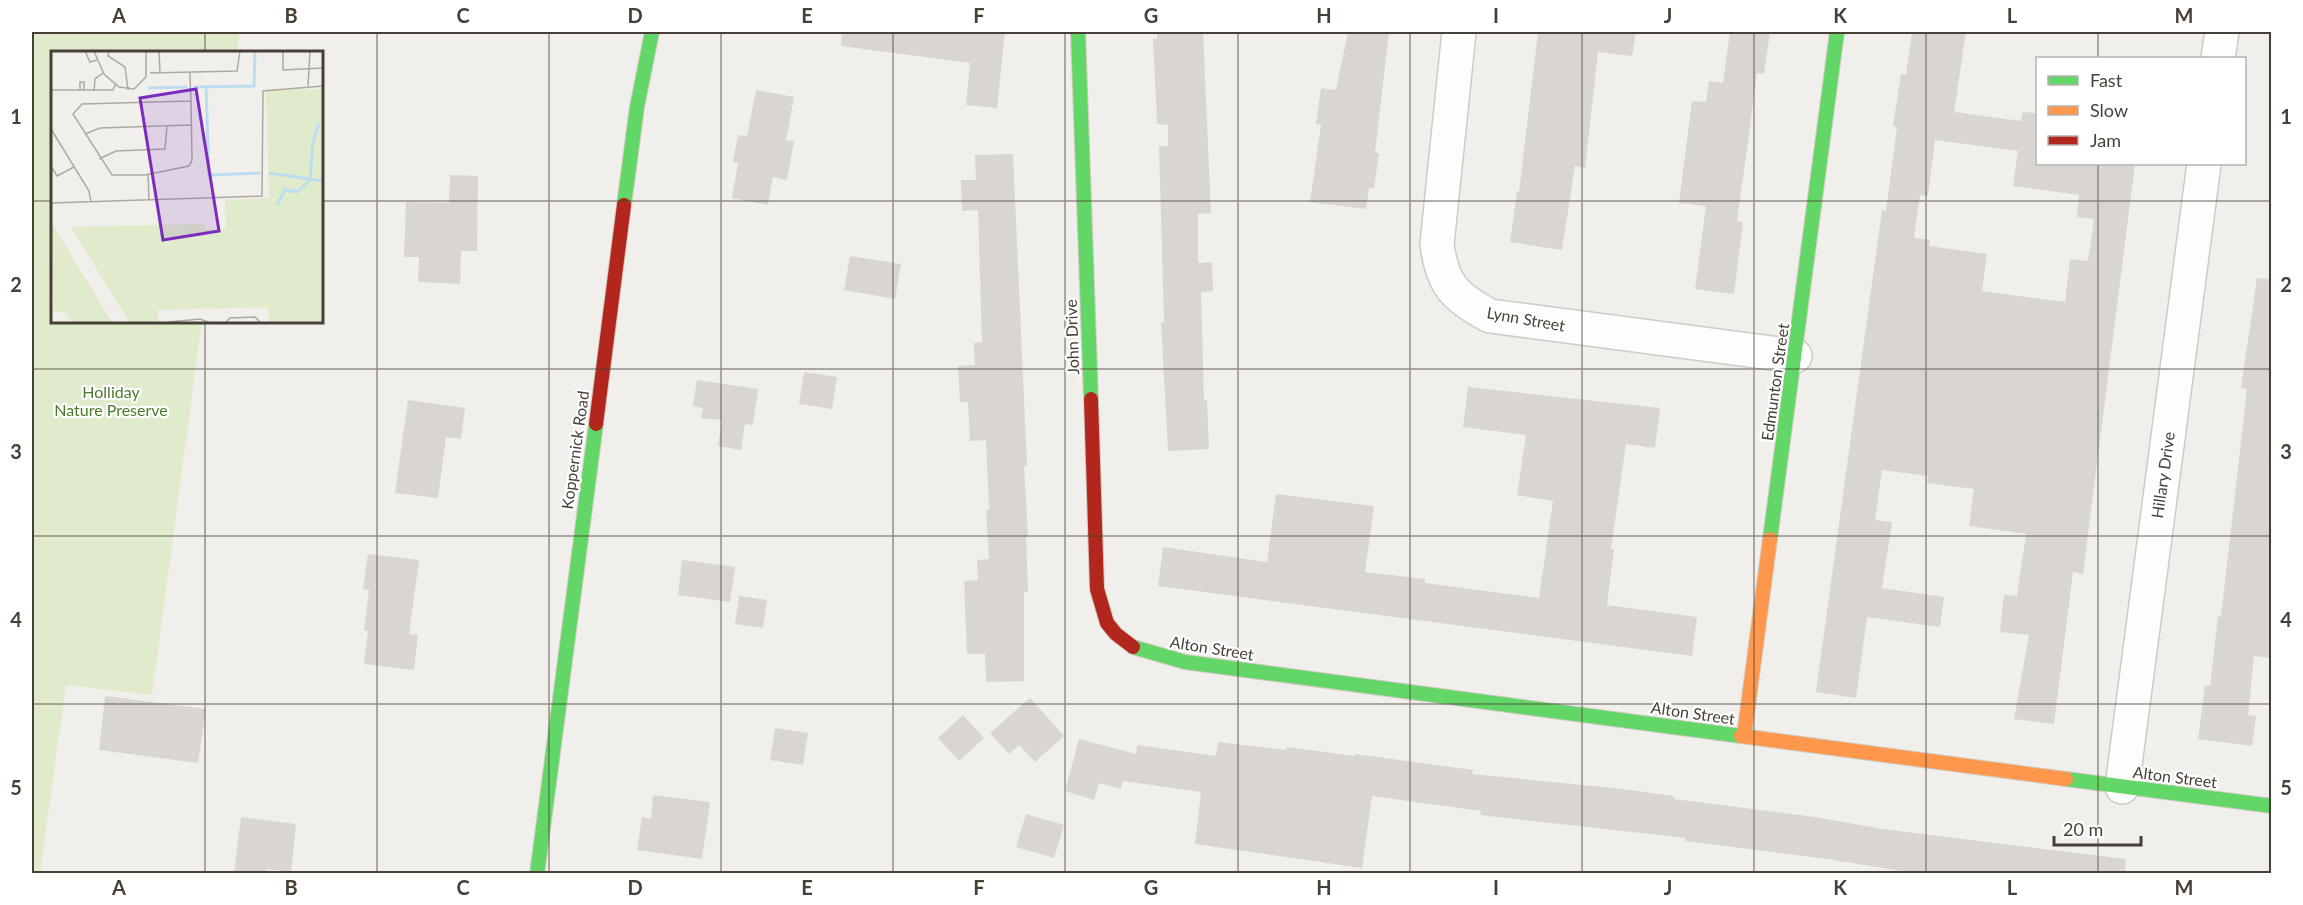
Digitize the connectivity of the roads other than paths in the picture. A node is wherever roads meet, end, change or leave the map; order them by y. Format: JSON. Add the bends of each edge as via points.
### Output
{"nodes":[{"id":1,"x":652,"y":32,"type":"edge"},
{"id":2,"x":1078,"y":32,"type":"edge"},
{"id":3,"x":1459,"y":32,"type":"edge"},
{"id":4,"x":1837,"y":32,"type":"edge"},
{"id":5,"x":2222,"y":32,"type":"edge"},
{"id":6,"x":2218,"y":57,"type":"edge"},
{"id":7,"x":2204,"y":165,"type":"edge"},
{"id":8,"x":1795,"y":356,"type":"junction"},
{"id":9,"x":1117,"y":636,"type":"joint"},
{"id":10,"x":1744,"y":736,"type":"junction"},
{"id":11,"x":2122,"y":787,"type":"junction"},
{"id":12,"x":2271,"y":806,"type":"edge"},
{"id":13,"x":537,"y":873,"type":"edge"}],
"edges":[{"from":1,"to":13,"type":"street","name":"Koppernick Road","via":[[636,119]]},
{"from":2,"to":9,"type":"street","name":"John Drive","via":[[1097,589],[1104,618]]},
{"from":3,"to":8,"type":"street","name":"Lynn Street","via":[[1437,244],[1445,281],[1457,296],[1490,316]]},
{"from":4,"to":8,"type":"street","name":"Edmunton Street"},
{"from":5,"to":6,"type":"street"},
{"from":7,"to":11,"type":"street","name":"Hillary Drive"},
{"from":8,"to":10,"type":"street","name":"Edmunton Street"},
{"from":9,"to":10,"type":"street","name":"Alton Street","via":[[1144,654],[1185,662]]},
{"from":10,"to":11,"type":"street","name":"Alton Street"},
{"from":11,"to":12,"type":"street","name":"Alton Street"}]}
